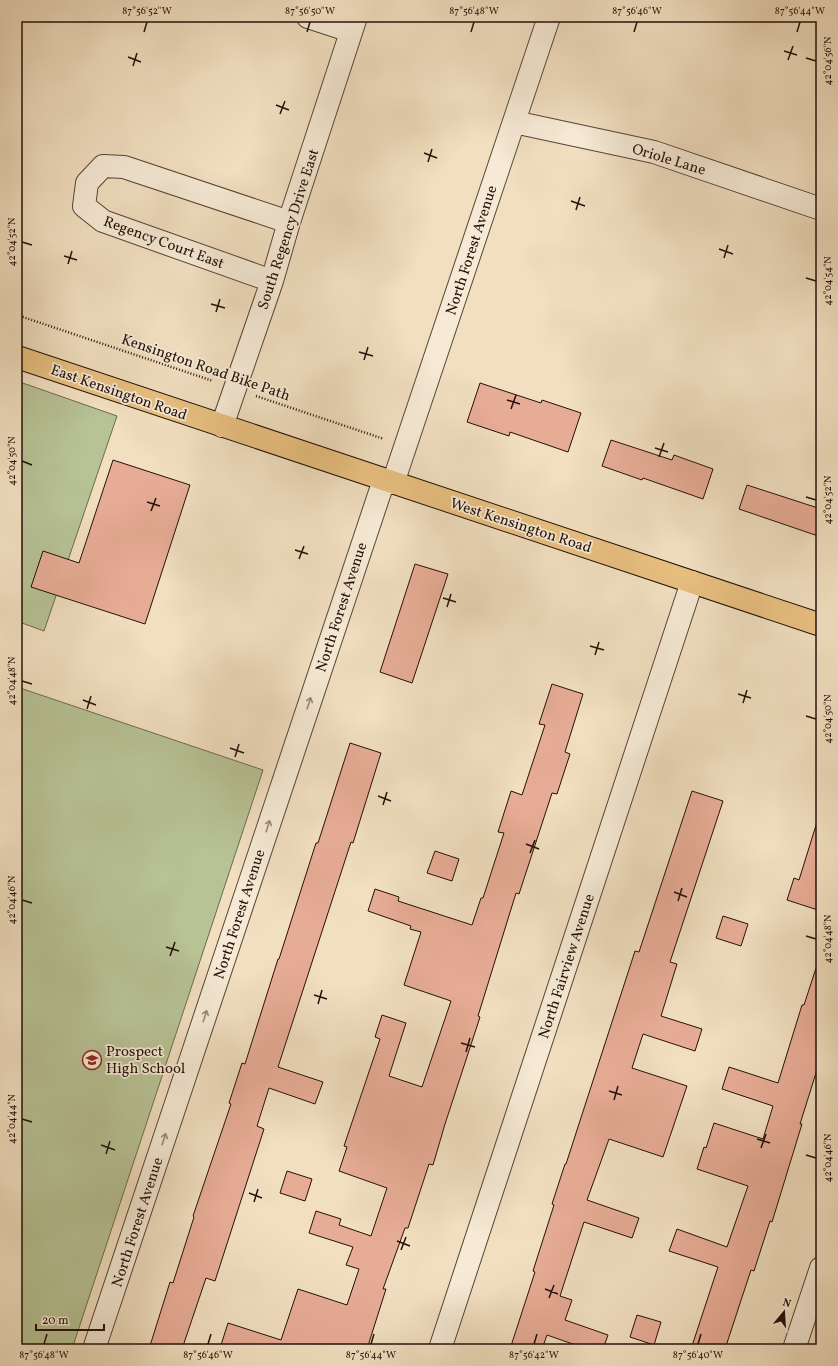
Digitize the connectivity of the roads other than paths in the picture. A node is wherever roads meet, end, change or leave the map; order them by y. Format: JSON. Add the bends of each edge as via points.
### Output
{"nodes":[{"id":1,"x":308,"y":17,"type":"edge"},
{"id":2,"x":549,"y":17,"type":"edge"},
{"id":3,"x":353,"y":24,"type":"edge"},
{"id":4,"x":514,"y":122,"type":"junction"},
{"id":5,"x":821,"y":209,"type":"edge"},
{"id":6,"x":290,"y":222,"type":"junction"},
{"id":7,"x":272,"y":281,"type":"junction"},
{"id":8,"x":17,"y":357,"type":"edge"},
{"id":9,"x":222,"y":426,"type":"junction"},
{"id":10,"x":388,"y":481,"type":"junction"},
{"id":11,"x":692,"y":582,"type":"junction"},
{"id":12,"x":821,"y":625,"type":"edge"},
{"id":13,"x":821,"y":1268,"type":"edge"},
{"id":14,"x":94,"y":1349,"type":"edge"},
{"id":15,"x":440,"y":1349,"type":"edge"},
{"id":16,"x":794,"y":1349,"type":"edge"}],
"edges":[{"from":1,"to":3,"type":"street"},
{"from":2,"to":4,"type":"street","name":"North Forest Avenue"},
{"from":3,"to":6,"type":"street","name":"South Regency Drive East"},
{"from":4,"to":5,"type":"street","name":"Oriole Lane","via":[[654,152]]},
{"from":4,"to":10,"type":"street","name":"North Forest Avenue"},
{"from":6,"to":7,"type":"street","name":"South Regency Drive East"},
{"from":6,"to":7,"type":"street","name":"Regency Court East","via":[[124,167],[103,166],[87,183],[84,206],[103,221]]},
{"from":7,"to":9,"type":"street","name":"South Regency Drive East"},
{"from":8,"to":9,"type":"main road","name":"East Kensington Road"},
{"from":9,"to":10,"type":"main road","name":"West Kensington Road"},
{"from":10,"to":11,"type":"main road","name":"West Kensington Road"},
{"from":14,"to":10,"type":"street","name":"North Forest Avenue","one_way":true},
{"from":11,"to":12,"type":"main road","name":"West Kensington Road"},
{"from":11,"to":15,"type":"street","name":"North Fairview Avenue"},
{"from":13,"to":16,"type":"street"}]}
